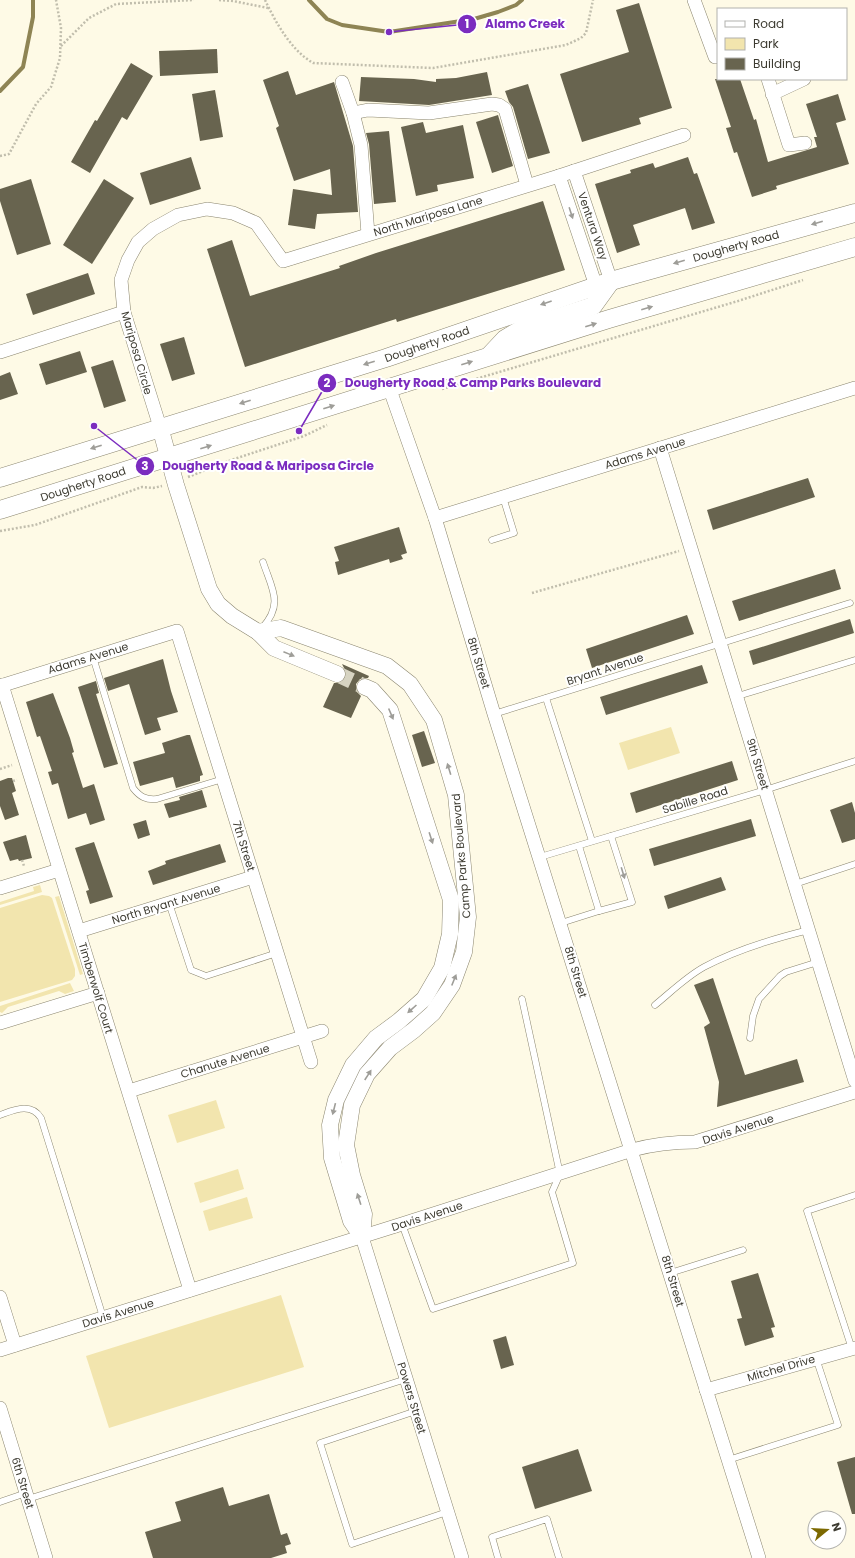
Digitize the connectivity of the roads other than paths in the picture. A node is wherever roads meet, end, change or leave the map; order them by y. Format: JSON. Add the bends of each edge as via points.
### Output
{"nodes":[{"id":1,"x":694,"y":0,"type":"edge"},
{"id":2,"x":717,"y":56,"type":"edge"},
{"id":3,"x":768,"y":80,"type":"edge"},
{"id":4,"x":802,"y":80,"type":"edge"},
{"id":5,"x":342,"y":82,"type":"dead end"},
{"id":6,"x":772,"y":94,"type":"junction"},
{"id":7,"x":353,"y":113,"type":"junction"},
{"id":8,"x":684,"y":135,"type":"dead end"},
{"id":9,"x":805,"y":143,"type":"dead end"},
{"id":10,"x":574,"y":171,"type":"junction"},
{"id":11,"x":559,"y":176,"type":"junction"},
{"id":12,"x":527,"y":185,"type":"junction"},
{"id":13,"x":855,"y":213,"type":"edge"},
{"id":14,"x":368,"y":234,"type":"junction"},
{"id":15,"x":855,"y":247,"type":"edge"},
{"id":16,"x":282,"y":261,"type":"joint"},
{"id":17,"x":604,"y":284,"type":"junction"},
{"id":18,"x":124,"y":312,"type":"junction"},
{"id":19,"x":0,"y":352,"type":"edge"},
{"id":20,"x":488,"y":357,"type":"junction"},
{"id":21,"x":389,"y":387,"type":"junction"},
{"id":22,"x":855,"y":388,"type":"edge"},
{"id":23,"x":160,"y":427,"type":"junction"},
{"id":24,"x":660,"y":448,"type":"junction"},
{"id":25,"x":168,"y":457,"type":"junction"},
{"id":26,"x":0,"y":478,"type":"edge"},
{"id":27,"x":503,"y":497,"type":"junction"},
{"id":28,"x":0,"y":510,"type":"edge"},
{"id":29,"x":435,"y":518,"type":"junction"},
{"id":30,"x":492,"y":540,"type":"dead end"},
{"id":31,"x":263,"y":562,"type":"dead end"},
{"id":32,"x":850,"y":603,"type":"dead end"},
{"id":33,"x":177,"y":631,"type":"joint"},
{"id":34,"x":258,"y":632,"type":"junction"},
{"id":35,"x":721,"y":643,"type":"junction"},
{"id":36,"x":93,"y":657,"type":"junction"},
{"id":37,"x":855,"y":660,"type":"edge"},
{"id":38,"x":338,"y":674,"type":"tunnel mouth"},
{"id":39,"x":1,"y":686,"type":"edge"},
{"id":40,"x":365,"y":687,"type":"tunnel mouth"},
{"id":41,"x":738,"y":696,"type":"junction"},
{"id":42,"x":546,"y":698,"type":"junction"},
{"id":43,"x":494,"y":714,"type":"junction"},
{"id":44,"x":855,"y":761,"type":"edge"},
{"id":45,"x":223,"y":779,"type":"junction"},
{"id":46,"x":765,"y":790,"type":"junction"},
{"id":47,"x":611,"y":836,"type":"junction"},
{"id":48,"x":592,"y":841,"type":"junction"},
{"id":49,"x":579,"y":846,"type":"junction"},
{"id":50,"x":540,"y":857,"type":"junction"},
{"id":51,"x":855,"y":864,"type":"edge"},
{"id":52,"x":59,"y":870,"type":"junction"},
{"id":53,"x":253,"y":877,"type":"junction"},
{"id":54,"x":795,"y":884,"type":"junction"},
{"id":55,"x":0,"y":888,"type":"edge"},
{"id":56,"x":169,"y":903,"type":"junction"},
{"id":57,"x":599,"y":911,"type":"junction"},
{"id":58,"x":561,"y":923,"type":"junction"},
{"id":59,"x":809,"y":930,"type":"junction"},
{"id":60,"x":78,"y":931,"type":"junction"},
{"id":61,"x":277,"y":953,"type":"junction"},
{"id":62,"x":818,"y":962,"type":"junction"},
{"id":63,"x":98,"y":993,"type":"junction"},
{"id":64,"x":522,"y":999,"type":"dead end"},
{"id":65,"x":655,"y":1005,"type":"dead end"},
{"id":66,"x":0,"y":1024,"type":"edge"},
{"id":67,"x":322,"y":1031,"type":"dead end"},
{"id":68,"x":303,"y":1037,"type":"junction"},
{"id":69,"x":750,"y":1038,"type":"dead end"},
{"id":70,"x":310,"y":1062,"type":"dead end"},
{"id":71,"x":855,"y":1081,"type":"edge"},
{"id":72,"x":129,"y":1091,"type":"junction"},
{"id":73,"x":855,"y":1092,"type":"edge"},
{"id":74,"x":0,"y":1115,"type":"edge"},
{"id":75,"x":632,"y":1150,"type":"junction"},
{"id":76,"x":560,"y":1174,"type":"junction"},
{"id":77,"x":855,"y":1196,"type":"edge"},
{"id":78,"x":402,"y":1224,"type":"junction"},
{"id":79,"x":362,"y":1237,"type":"junction"},
{"id":80,"x":743,"y":1250,"type":"dead end"},
{"id":81,"x":670,"y":1273,"type":"junction"},
{"id":82,"x":190,"y":1290,"type":"junction"},
{"id":83,"x":0,"y":1297,"type":"edge"},
{"id":84,"x":104,"y":1317,"type":"junction"},
{"id":85,"x":15,"y":1345,"type":"junction"},
{"id":86,"x":854,"y":1348,"type":"edge"},
{"id":87,"x":0,"y":1350,"type":"edge"},
{"id":88,"x":816,"y":1358,"type":"junction"},
{"id":89,"x":406,"y":1379,"type":"junction"},
{"id":90,"x":706,"y":1390,"type":"junction"},
{"id":91,"x":0,"y":1408,"type":"edge"},
{"id":92,"x":416,"y":1411,"type":"junction"},
{"id":93,"x":728,"y":1460,"type":"junction"},
{"id":94,"x":27,"y":1496,"type":"junction"},
{"id":95,"x":0,"y":1502,"type":"edge"},
{"id":96,"x":447,"y":1512,"type":"junction"},
{"id":97,"x":46,"y":1558,"type":"edge"},
{"id":98,"x":462,"y":1558,"type":"edge"},
{"id":99,"x":498,"y":1558,"type":"edge"},
{"id":100,"x":559,"y":1558,"type":"edge"},
{"id":101,"x":759,"y":1558,"type":"edge"}],
"edges":[{"from":1,"to":2,"type":"street","via":[[715,57]]},
{"from":3,"to":6,"type":"street"},
{"from":4,"to":6,"type":"street"},
{"from":5,"to":7,"type":"street"},
{"from":6,"to":9,"type":"street","via":[[789,145]]},
{"from":7,"to":12,"type":"street","via":[[368,110],[429,113],[499,104],[505,109]]},
{"from":7,"to":14,"type":"street","via":[[361,145]]},
{"from":8,"to":10,"type":"street","name":"North Mariposa Lane"},
{"from":10,"to":11,"type":"street","name":"North Mariposa Lane"},
{"from":10,"to":17,"type":"street","name":"Ventura Way"},
{"from":11,"to":12,"type":"street","name":"North Mariposa Lane"},
{"from":11,"to":17,"type":"street","name":"Ventura Way","one_way":true},
{"from":12,"to":14,"type":"street","name":"North Mariposa Lane"},
{"from":13,"to":17,"type":"main road","name":"Dougherty Road","one_way":true},
{"from":14,"to":16,"type":"street","name":"North Mariposa Lane"},
{"from":20,"to":15,"type":"main road","name":"Dougherty Road","one_way":true},
{"from":16,"to":18,"type":"street","name":"Mariposa Circle","via":[[256,223],[239,215],[207,209],[178,215],[153,229],[138,242],[121,280]]},
{"from":17,"to":20,"type":"main road","via":[[593,306],[522,329],[505,338]]},
{"from":17,"to":23,"type":"main road","name":"Dougherty Road","one_way":true,"via":[[386,358]]},
{"from":18,"to":19,"type":"street"},
{"from":18,"to":23,"type":"street","name":"Mariposa Circle"},
{"from":21,"to":20,"type":"main road","name":"Dougherty Road","one_way":true},
{"from":25,"to":21,"type":"main road","name":"Dougherty Road","one_way":true},
{"from":21,"to":29,"type":"street","name":"8th Street"},
{"from":22,"to":24,"type":"street","name":"Adams Avenue"},
{"from":23,"to":25,"type":"street"},
{"from":23,"to":26,"type":"main road","name":"Dougherty Road","one_way":true},
{"from":24,"to":27,"type":"street","name":"Adams Avenue"},
{"from":24,"to":35,"type":"street","name":"9th Street"},
{"from":25,"to":28,"type":"main road","name":"Dougherty Road"},
{"from":25,"to":34,"type":"street","via":[[209,589],[218,604]]},
{"from":27,"to":29,"type":"street","name":"Adams Avenue"},
{"from":27,"to":30,"type":"lane","via":[[514,533]]},
{"from":29,"to":43,"type":"street","name":"8th Street"},
{"from":31,"to":34,"type":"lane","via":[[274,596],[275,609]]},
{"from":32,"to":35,"type":"lane","name":"Bryant Avenue"},
{"from":33,"to":36,"type":"street","name":"Adams Avenue"},
{"from":33,"to":45,"type":"street","name":"7th Street"},
{"from":34,"to":38,"type":"street","one_way":true,"via":[[274,648]]},
{"from":79,"to":34,"type":"street","name":"Camp Parks Boulevard","one_way":true,"via":[[364,1214],[346,1145],[352,1105],[367,1074],[390,1048],[433,1013],[452,985],[464,952],[468,917],[456,795],[434,720],[410,684],[387,666],[281,628]]},
{"from":35,"to":41,"type":"street","name":"9th Street"},
{"from":35,"to":42,"type":"lane","name":"Bryant Avenue"},
{"from":36,"to":39,"type":"street","name":"Adams Avenue"},
{"from":36,"to":45,"type":"lane","via":[[133,788],[137,793],[149,800],[157,799]]},
{"from":37,"to":41,"type":"lane"},
{"from":39,"to":52,"type":"street","name":"Timberwolf Court"},
{"from":40,"to":79,"type":"street","name":"Camp Parks Boulevard","one_way":true,"via":[[372,690],[390,710],[451,900],[450,934],[442,968],[424,999],[376,1038],[353,1065],[336,1100],[330,1125],[332,1158],[351,1221]]},
{"from":41,"to":46,"type":"street","name":"9th Street"},
{"from":42,"to":43,"type":"lane","name":"Bryant Avenue"},
{"from":42,"to":48,"type":"lane"},
{"from":43,"to":50,"type":"street","name":"8th Street"},
{"from":44,"to":46,"type":"lane","name":"Sabille Road"},
{"from":45,"to":53,"type":"street","name":"7th Street"},
{"from":46,"to":47,"type":"lane","name":"Sabille Road"},
{"from":46,"to":54,"type":"street","name":"9th Street"},
{"from":47,"to":48,"type":"lane","name":"Sabille Road"},
{"from":47,"to":57,"type":"lane","one_way":true,"via":[[632,902]]},
{"from":48,"to":49,"type":"lane","name":"Sabille Road"},
{"from":49,"to":50,"type":"lane","name":"Sabille Road"},
{"from":49,"to":57,"type":"lane"},
{"from":50,"to":58,"type":"street","name":"8th Street"},
{"from":51,"to":54,"type":"lane"},
{"from":52,"to":55,"type":"street"},
{"from":52,"to":60,"type":"street","name":"Timberwolf Court"},
{"from":53,"to":56,"type":"street","name":"North Bryant Avenue"},
{"from":53,"to":61,"type":"street","name":"7th Street"},
{"from":54,"to":59,"type":"street","name":"9th Street"},
{"from":56,"to":60,"type":"street","name":"North Bryant Avenue"},
{"from":56,"to":61,"type":"lane","via":[[191,970],[206,976]]},
{"from":57,"to":58,"type":"lane"},
{"from":58,"to":75,"type":"street","name":"8th Street"},
{"from":59,"to":62,"type":"street","name":"9th Street"},
{"from":59,"to":65,"type":"lane","via":[[775,939],[705,967]]},
{"from":60,"to":63,"type":"street","name":"Timberwolf Court"},
{"from":61,"to":68,"type":"street","name":"7th Street"},
{"from":62,"to":69,"type":"lane","via":[[786,972],[759,999],[753,1016]]},
{"from":62,"to":71,"type":"street","name":"9th Street"},
{"from":63,"to":66,"type":"street"},
{"from":63,"to":72,"type":"street","name":"Timberwolf Court"},
{"from":64,"to":76,"type":"lane"},
{"from":67,"to":68,"type":"street","name":"Chanute Avenue"},
{"from":68,"to":70,"type":"street","name":"7th Street"},
{"from":68,"to":72,"type":"street","name":"Chanute Avenue"},
{"from":72,"to":82,"type":"street","name":"Timberwolf Court"},
{"from":73,"to":75,"type":"street","name":"Davis Avenue","via":[[695,1142],[653,1144]]},
{"from":74,"to":84,"type":"lane","via":[[27,1108],[41,1118]]},
{"from":75,"to":76,"type":"street","name":"Davis Avenue"},
{"from":75,"to":81,"type":"street","name":"8th Street"},
{"from":76,"to":78,"type":"street","name":"Davis Avenue"},
{"from":76,"to":78,"type":"lane","via":[[552,1192],[573,1263],[433,1309]]},
{"from":77,"to":86,"type":"lane","via":[[807,1211]]},
{"from":78,"to":79,"type":"street","name":"Davis Avenue"},
{"from":79,"to":82,"type":"street","name":"Davis Avenue"},
{"from":79,"to":89,"type":"street","name":"Powers Street"},
{"from":80,"to":81,"type":"lane"},
{"from":81,"to":90,"type":"street","name":"8th Street"},
{"from":82,"to":84,"type":"street","name":"Davis Avenue"},
{"from":83,"to":85,"type":"street"},
{"from":84,"to":85,"type":"street","name":"Davis Avenue"},
{"from":85,"to":87,"type":"street","name":"Davis Avenue"},
{"from":86,"to":88,"type":"street","name":"Mitchel Drive"},
{"from":88,"to":90,"type":"street","name":"Mitchel Drive"},
{"from":88,"to":93,"type":"lane","via":[[838,1425]]},
{"from":89,"to":92,"type":"street","name":"Powers Street"},
{"from":89,"to":94,"type":"lane"},
{"from":90,"to":93,"type":"street","name":"8th Street"},
{"from":91,"to":94,"type":"street","name":"6th Street"},
{"from":92,"to":96,"type":"street","name":"Powers Street"},
{"from":92,"to":96,"type":"lane","via":[[320,1442],[352,1544]]},
{"from":93,"to":101,"type":"street","name":"8th Street"},
{"from":94,"to":95,"type":"lane"},
{"from":94,"to":97,"type":"street","name":"6th Street"},
{"from":96,"to":98,"type":"street","name":"Powers Street"},
{"from":99,"to":100,"type":"lane","via":[[492,1537],[547,1519]]}]}
